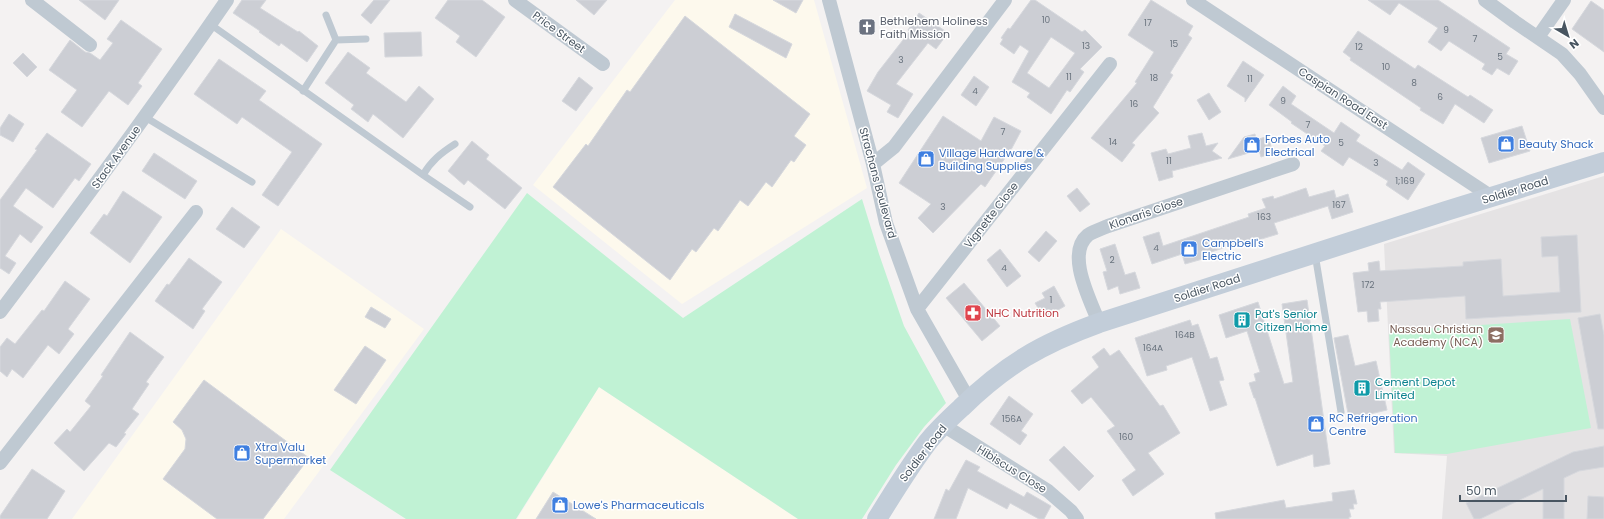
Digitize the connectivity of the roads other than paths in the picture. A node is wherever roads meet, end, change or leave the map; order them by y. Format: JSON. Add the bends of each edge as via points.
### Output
{"nodes":[{"id":1,"x":32,"y":0,"type":"edge"},
{"id":2,"x":227,"y":0,"type":"edge"},
{"id":3,"x":515,"y":0,"type":"edge"},
{"id":4,"x":829,"y":0,"type":"edge"},
{"id":5,"x":1005,"y":0,"type":"edge"},
{"id":6,"x":1193,"y":0,"type":"edge"},
{"id":7,"x":1485,"y":0,"type":"edge"},
{"id":8,"x":1564,"y":0,"type":"edge"},
{"id":9,"x":326,"y":15,"type":"dead end"},
{"id":10,"x":210,"y":24,"type":"junction"},
{"id":11,"x":1538,"y":37,"type":"junction"},
{"id":12,"x":366,"y":39,"type":"dead end"},
{"id":13,"x":336,"y":40,"type":"junction"},
{"id":14,"x":90,"y":45,"type":"dead end"},
{"id":15,"x":603,"y":64,"type":"dead end"},
{"id":16,"x":1110,"y":64,"type":"dead end"},
{"id":17,"x":303,"y":91,"type":"junction"},
{"id":18,"x":1604,"y":108,"type":"edge"},
{"id":19,"x":145,"y":117,"type":"junction"},
{"id":20,"x":454,"y":144,"type":"dead end"},
{"id":21,"x":1604,"y":162,"type":"edge"},
{"id":22,"x":873,"y":164,"type":"junction"},
{"id":23,"x":1293,"y":164,"type":"dead end"},
{"id":24,"x":423,"y":175,"type":"junction"},
{"id":25,"x":252,"y":182,"type":"dead end"},
{"id":26,"x":1492,"y":197,"type":"junction"},
{"id":27,"x":470,"y":207,"type":"dead end"},
{"id":28,"x":196,"y":212,"type":"dead end"},
{"id":29,"x":1314,"y":253,"type":"junction"},
{"id":30,"x":917,"y":309,"type":"junction"},
{"id":31,"x":0,"y":312,"type":"edge"},
{"id":32,"x":1099,"y":323,"type":"junction"},
{"id":33,"x":969,"y":400,"type":"junction"},
{"id":34,"x":1341,"y":412,"type":"dead end"},
{"id":35,"x":943,"y":425,"type":"junction"},
{"id":36,"x":0,"y":463,"type":"edge"},
{"id":37,"x":876,"y":519,"type":"edge"},
{"id":38,"x":1077,"y":519,"type":"edge"}],
"edges":[{"from":1,"to":14,"type":"street"},
{"from":2,"to":10,"type":"street","name":"Stack Avenue"},
{"from":3,"to":15,"type":"street","name":"Price Street"},
{"from":4,"to":22,"type":"street","name":"Strachans Boulevard"},
{"from":5,"to":22,"type":"street","via":[[894,147]]},
{"from":6,"to":26,"type":"street","name":"Caspian Road East"},
{"from":7,"to":11,"type":"street"},
{"from":8,"to":11,"type":"street"},
{"from":9,"to":13,"type":"lane"},
{"from":10,"to":17,"type":"lane"},
{"from":10,"to":19,"type":"street","name":"Stack Avenue"},
{"from":11,"to":18,"type":"street","via":[[1572,64]]},
{"from":12,"to":13,"type":"lane"},
{"from":13,"to":17,"type":"lane"},
{"from":16,"to":30,"type":"street","name":"Vignette Close"},
{"from":17,"to":24,"type":"lane"},
{"from":19,"to":25,"type":"lane"},
{"from":19,"to":31,"type":"street","name":"Stack Avenue"},
{"from":20,"to":24,"type":"lane","via":[[430,164]]},
{"from":21,"to":26,"type":"main road","name":"Soldier Road"},
{"from":22,"to":30,"type":"street","name":"Strachans Boulevard","via":[[886,223]]},
{"from":23,"to":32,"type":"street","name":"Klonaris Close","via":[[1108,226],[1087,236],[1080,249],[1079,265]]},
{"from":24,"to":27,"type":"lane"},
{"from":26,"to":29,"type":"main road","name":"Soldier Road"},
{"from":28,"to":36,"type":"street"},
{"from":29,"to":32,"type":"main road","name":"Soldier Road"},
{"from":29,"to":34,"type":"lane"},
{"from":30,"to":33,"type":"street","name":"Strachans Boulevard"},
{"from":32,"to":33,"type":"main road","name":"Soldier Road","via":[[1031,352],[990,381]]},
{"from":33,"to":35,"type":"main road","name":"Soldier Road"},
{"from":35,"to":37,"type":"main road","name":"Soldier Road","via":[[928,442]]},
{"from":35,"to":38,"type":"street","name":"Hibiscus Close","via":[[1048,491]]}]}
